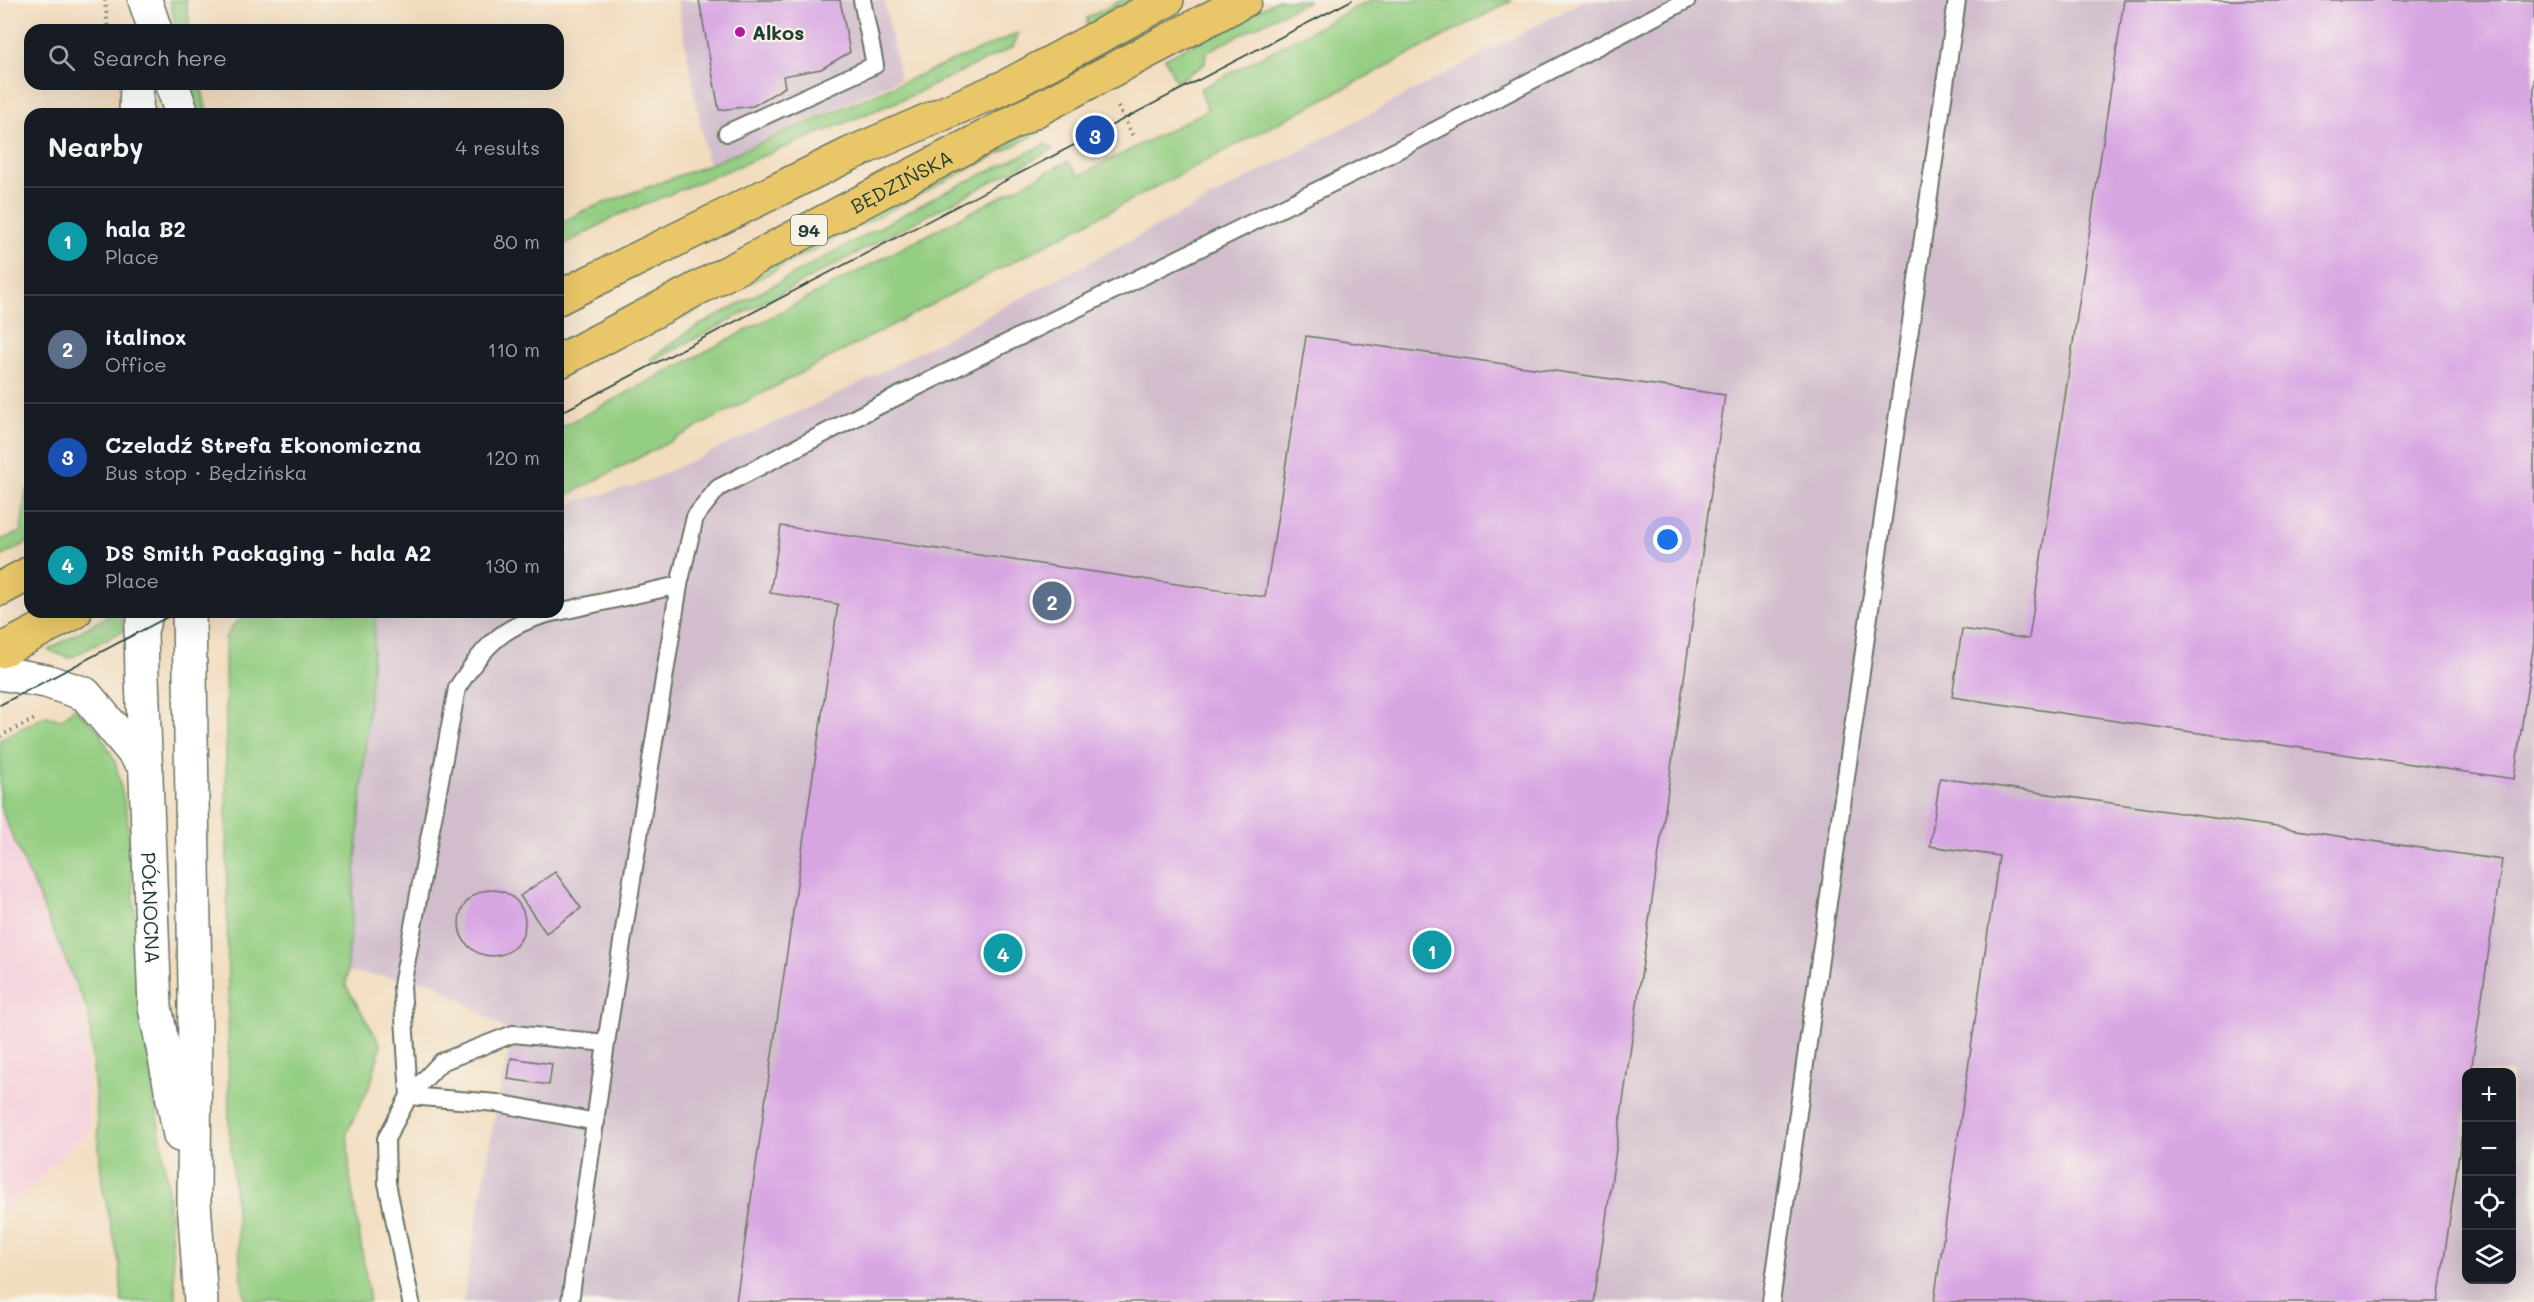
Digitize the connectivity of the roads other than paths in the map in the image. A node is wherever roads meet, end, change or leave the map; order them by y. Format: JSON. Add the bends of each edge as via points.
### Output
{"nodes":[{"id":1,"x":143,"y":0,"type":"edge"},
{"id":2,"x":861,"y":0,"type":"edge"},
{"id":3,"x":1167,"y":0,"type":"edge"},
{"id":4,"x":1245,"y":0,"type":"edge"},
{"id":5,"x":1687,"y":0,"type":"edge"},
{"id":6,"x":1957,"y":0,"type":"edge"},
{"id":7,"x":141,"y":24,"type":"edge"},
{"id":8,"x":152,"y":24,"type":"edge"},
{"id":9,"x":137,"y":90,"type":"edge"},
{"id":10,"x":174,"y":90,"type":"edge"},
{"id":11,"x":136,"y":108,"type":"edge"},
{"id":12,"x":180,"y":108,"type":"edge"},
{"id":13,"x":727,"y":133,"type":"dead end"},
{"id":14,"x":564,"y":294,"type":"edge"},
{"id":15,"x":564,"y":359,"type":"edge"},
{"id":16,"x":24,"y":576,"type":"edge"},
{"id":17,"x":679,"y":585,"type":"junction"},
{"id":18,"x":0,"y":589,"type":"edge"},
{"id":19,"x":564,"y":610,"type":"edge"},
{"id":20,"x":63,"y":618,"type":"edge"},
{"id":21,"x":145,"y":618,"type":"edge"},
{"id":22,"x":189,"y":618,"type":"edge"},
{"id":23,"x":539,"y":618,"type":"edge"},
{"id":24,"x":0,"y":651,"type":"edge"},
{"id":25,"x":0,"y":674,"type":"edge"},
{"id":26,"x":146,"y":767,"type":"junction"},
{"id":27,"x":606,"y":1043,"type":"junction"},
{"id":28,"x":409,"y":1096,"type":"junction"},
{"id":29,"x":596,"y":1122,"type":"junction"},
{"id":30,"x":194,"y":1202,"type":"junction"},
{"id":31,"x":201,"y":1302,"type":"edge"},
{"id":32,"x":411,"y":1302,"type":"edge"},
{"id":33,"x":570,"y":1302,"type":"edge"},
{"id":34,"x":1771,"y":1302,"type":"edge"}],
"edges":[{"from":1,"to":7,"type":"street"},
{"from":1,"to":8,"type":"street"},
{"from":2,"to":13,"type":"lane","via":[[875,65]]},
{"from":3,"to":14,"type":"main road","via":[[1007,86],[850,154]]},
{"from":4,"to":15,"type":"main road","name":"BĘDZIŃSKA","number":"94"},
{"from":5,"to":17,"type":"lane","via":[[1357,171],[718,488],[695,517]]},
{"from":6,"to":34,"type":"lane"},
{"from":9,"to":11,"type":"street"},
{"from":10,"to":12,"type":"street"},
{"from":16,"to":18,"type":"main road"},
{"from":17,"to":19,"type":"lane"},
{"from":17,"to":27,"type":"lane"},
{"from":20,"to":24,"type":"main road"},
{"from":21,"to":26,"type":"street","name":"PÓŁNOCNA","via":[[141,630]]},
{"from":22,"to":30,"type":"street","name":"PÓŁNOCNA"},
{"from":23,"to":28,"type":"lane","via":[[504,630],[477,657],[457,688],[402,986]]},
{"from":25,"to":26,"type":"street","via":[[46,681],[85,694]]},
{"from":26,"to":30,"type":"street","name":"PÓŁNOCNA","via":[[155,1007]]},
{"from":27,"to":28,"type":"lane","via":[[513,1034],[441,1062]]},
{"from":27,"to":29,"type":"lane"},
{"from":28,"to":29,"type":"lane","via":[[497,1103]]},
{"from":28,"to":32,"type":"lane","via":[[386,1139],[387,1183]]},
{"from":29,"to":33,"type":"lane"},
{"from":30,"to":31,"type":"street","name":"PÓŁNOCNA"}]}
